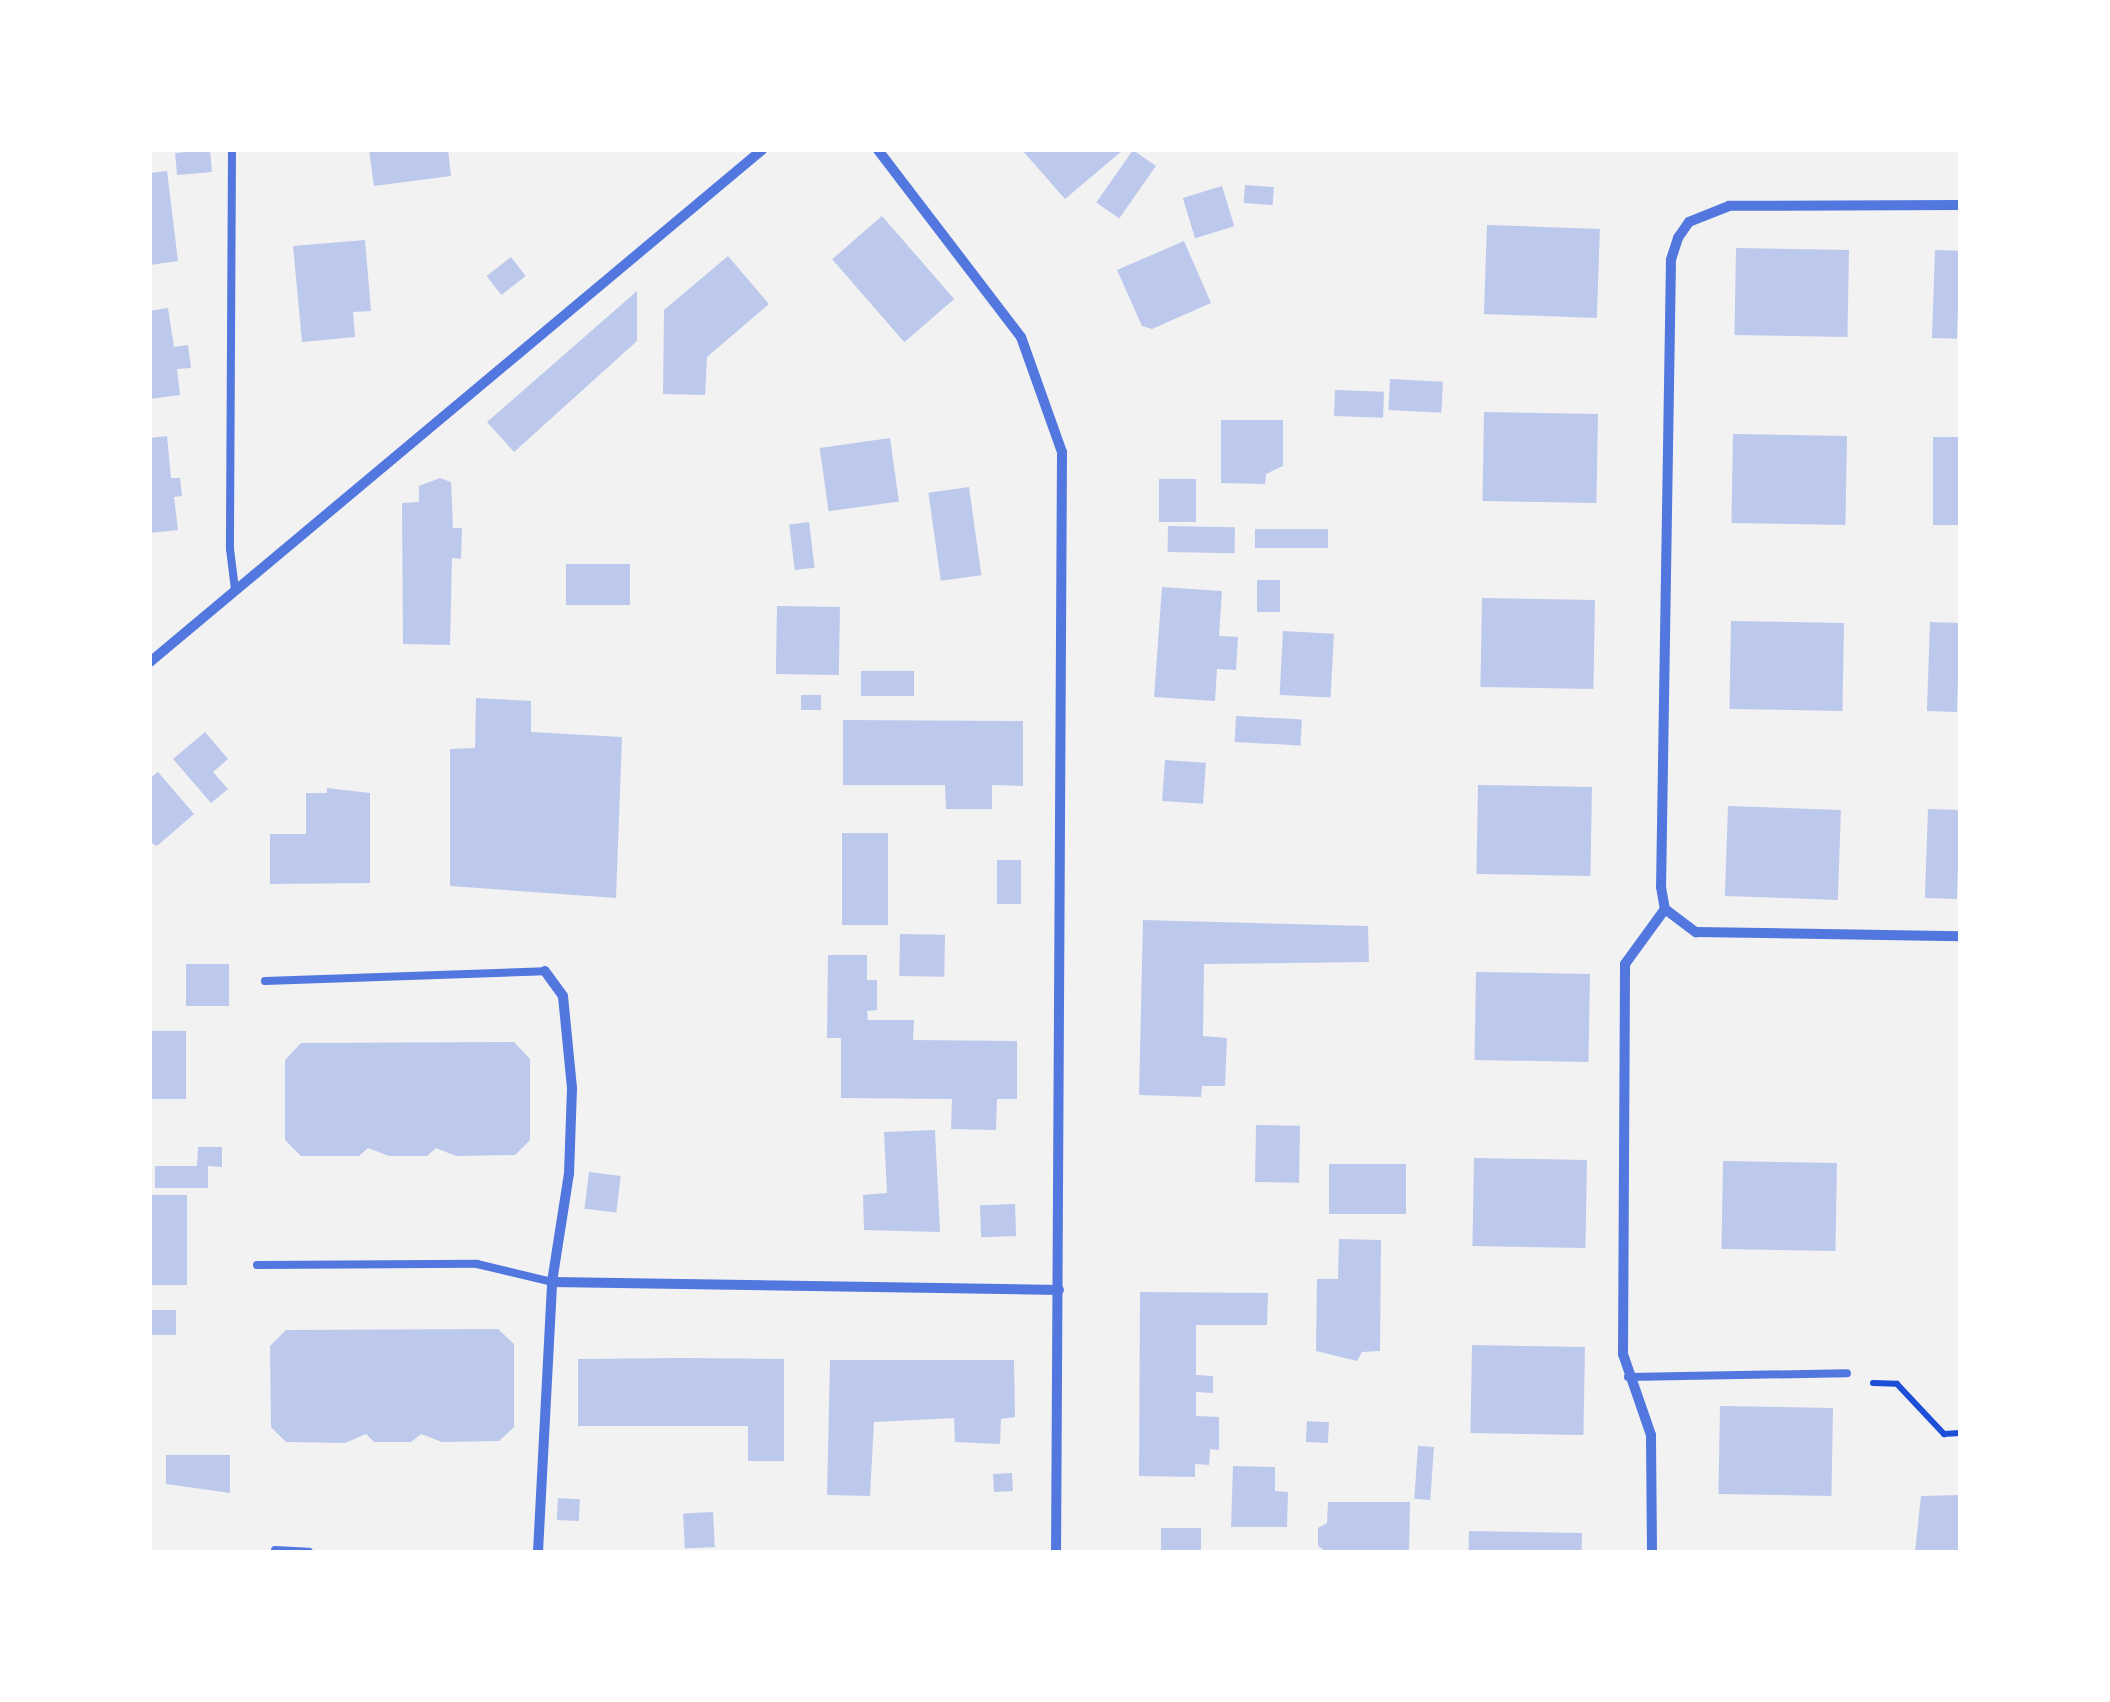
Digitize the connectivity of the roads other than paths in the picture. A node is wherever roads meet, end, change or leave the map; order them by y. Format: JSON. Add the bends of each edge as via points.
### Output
{"nodes":[{"id":1,"x":232,"y":150,"type":"edge"},
{"id":2,"x":762,"y":150,"type":"edge"},
{"id":3,"x":878,"y":150,"type":"edge"},
{"id":4,"x":1960,"y":205,"type":"edge"},
{"id":5,"x":235,"y":590,"type":"junction"},
{"id":6,"x":150,"y":662,"type":"edge"},
{"id":7,"x":1665,"y":910,"type":"junction"},
{"id":8,"x":1960,"y":936,"type":"edge"},
{"id":9,"x":545,"y":971,"type":"joint"},
{"id":10,"x":265,"y":981,"type":"dead end"},
{"id":11,"x":257,"y":1266,"type":"dead end"},
{"id":12,"x":552,"y":1282,"type":"junction"},
{"id":13,"x":1059,"y":1290,"type":"junction"},
{"id":14,"x":1847,"y":1373,"type":"road end"},
{"id":15,"x":1628,"y":1377,"type":"junction"},
{"id":16,"x":275,"y":1550,"type":"dead end"},
{"id":17,"x":309,"y":1552,"type":"edge"},
{"id":18,"x":538,"y":1552,"type":"edge"},
{"id":19,"x":1056,"y":1552,"type":"edge"},
{"id":20,"x":1652,"y":1552,"type":"edge"}],
"edges":[{"from":1,"to":5,"type":"lane"},
{"from":2,"to":5,"type":"street"},
{"from":3,"to":13,"type":"street","via":[[1011,321],[1038,372],[1062,452]]},
{"from":4,"to":7,"type":"street","via":[[1729,206],[1689,222],[1678,238],[1671,260]]},
{"from":5,"to":6,"type":"street"},
{"from":7,"to":8,"type":"street","via":[[1696,932],[1722,935]]},
{"from":7,"to":15,"type":"street","via":[[1625,964]]},
{"from":9,"to":10,"type":"lane"},
{"from":9,"to":12,"type":"street","via":[[563,996],[571,1034],[569,1174]]},
{"from":11,"to":12,"type":"lane","via":[[477,1264]]},
{"from":12,"to":13,"type":"street"},
{"from":12,"to":18,"type":"street"},
{"from":13,"to":19,"type":"street"},
{"from":14,"to":15,"type":"lane"},
{"from":15,"to":20,"type":"street","via":[[1651,1435]]},
{"from":16,"to":17,"type":"lane"}]}
